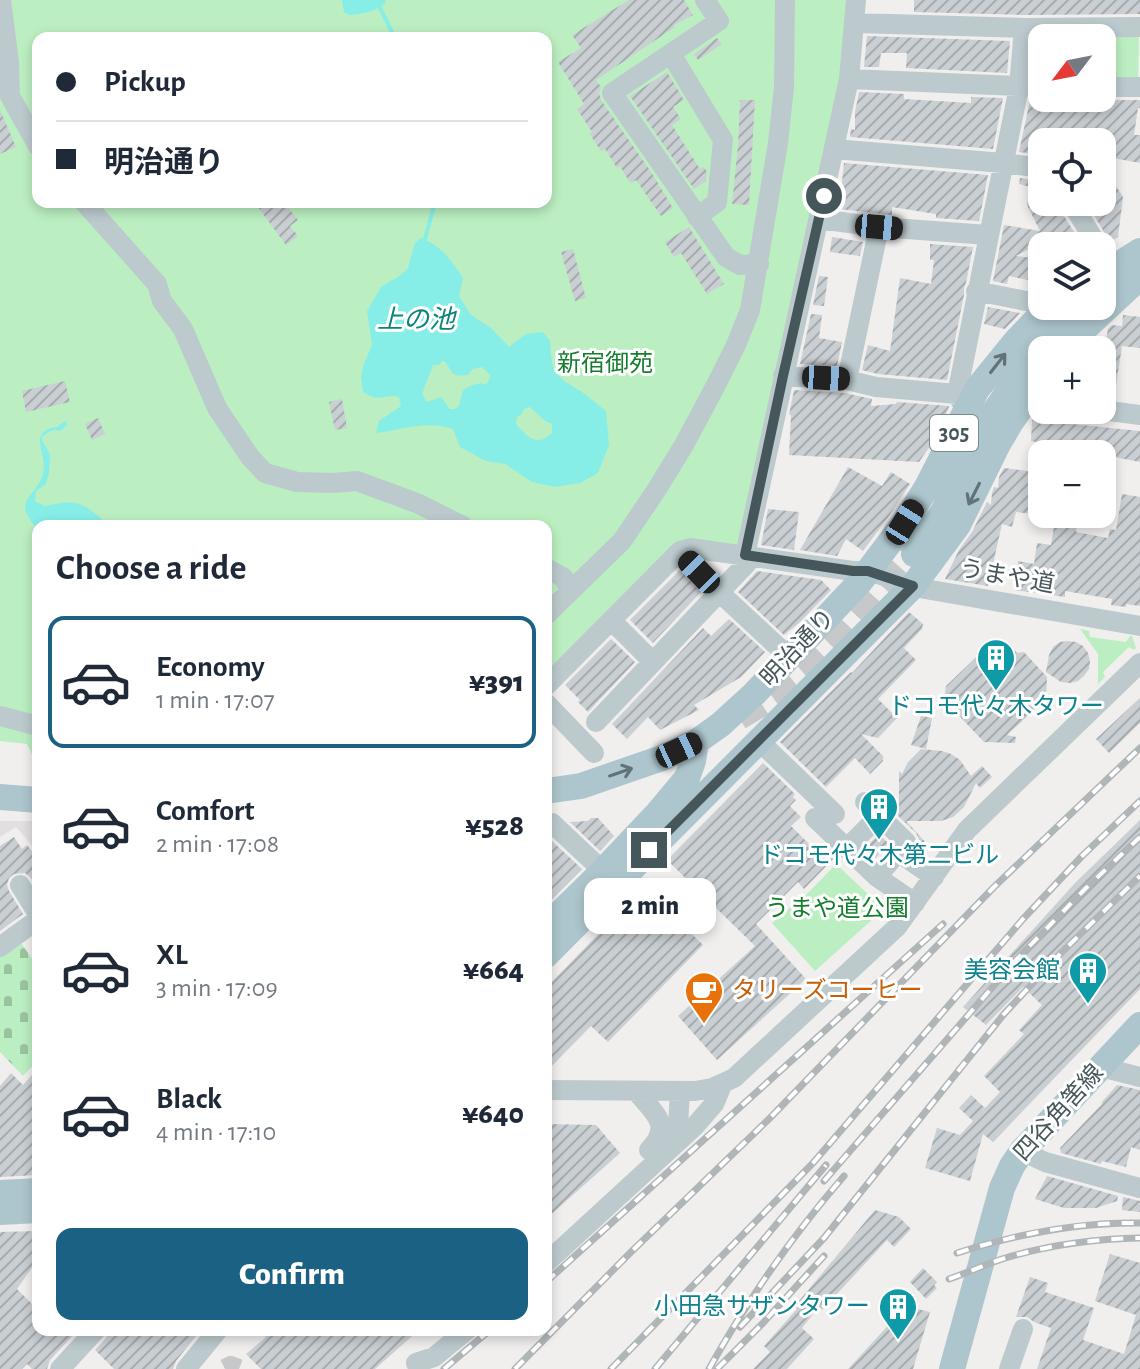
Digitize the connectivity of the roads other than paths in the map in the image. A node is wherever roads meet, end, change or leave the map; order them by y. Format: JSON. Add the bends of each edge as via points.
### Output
{"nodes":[{"id":1,"x":1,"y":0,"type":"edge"},
{"id":2,"x":705,"y":0,"type":"edge"},
{"id":3,"x":785,"y":0,"type":"edge"},
{"id":4,"x":856,"y":0,"type":"edge"},
{"id":5,"x":855,"y":23,"type":"junction"},
{"id":6,"x":1140,"y":27,"type":"edge"},
{"id":7,"x":1024,"y":28,"type":"junction"},
{"id":8,"x":671,"y":54,"type":"junction"},
{"id":9,"x":849,"y":79,"type":"junction"},
{"id":10,"x":1019,"y":87,"type":"junction"},
{"id":11,"x":1028,"y":87,"type":"edge"},
{"id":12,"x":1116,"y":87,"type":"edge"},
{"id":13,"x":1140,"y":87,"type":"edge"},
{"id":14,"x":32,"y":135,"type":"edge"},
{"id":15,"x":834,"y":149,"type":"junction"},
{"id":16,"x":1003,"y":163,"type":"junction"},
{"id":17,"x":1028,"y":166,"type":"edge"},
{"id":18,"x":89,"y":208,"type":"edge"},
{"id":19,"x":697,"y":217,"type":"junction"},
{"id":20,"x":819,"y":219,"type":"junction"},
{"id":21,"x":879,"y":227,"type":"junction"},
{"id":22,"x":988,"y":235,"type":"junction"},
{"id":23,"x":1140,"y":251,"type":"edge"},
{"id":24,"x":1116,"y":261,"type":"edge"},
{"id":25,"x":759,"y":264,"type":"junction"},
{"id":26,"x":1140,"y":270,"type":"edge"},
{"id":27,"x":1140,"y":277,"type":"edge"},
{"id":28,"x":1116,"y":285,"type":"edge"},
{"id":29,"x":976,"y":291,"type":"junction"},
{"id":30,"x":1028,"y":301,"type":"edge"},
{"id":31,"x":1039,"y":320,"type":"edge"},
{"id":32,"x":1072,"y":320,"type":"edge"},
{"id":33,"x":1077,"y":336,"type":"edge"},
{"id":34,"x":783,"y":376,"type":"junction"},
{"id":35,"x":847,"y":380,"type":"junction"},
{"id":36,"x":961,"y":402,"type":"junction"},
{"id":37,"x":1028,"y":405,"type":"edge"},
{"id":38,"x":1116,"y":412,"type":"edge"},
{"id":39,"x":1140,"y":415,"type":"edge"},
{"id":40,"x":451,"y":520,"type":"edge"},
{"id":41,"x":680,"y":551,"type":"junction"},
{"id":42,"x":914,"y":554,"type":"tunnel mouth"},
{"id":43,"x":745,"y":555,"type":"junction"},
{"id":44,"x":552,"y":571,"type":"edge"},
{"id":45,"x":868,"y":571,"type":"junction"},
{"id":46,"x":913,"y":586,"type":"junction"},
{"id":47,"x":570,"y":591,"type":"junction"},
{"id":48,"x":719,"y":592,"type":"junction"},
{"id":49,"x":552,"y":609,"type":"edge"},
{"id":50,"x":612,"y":621,"type":"junction"},
{"id":51,"x":1140,"y":626,"type":"edge"},
{"id":52,"x":790,"y":658,"type":"junction"},
{"id":53,"x":653,"y":662,"type":"junction"},
{"id":54,"x":1140,"y":663,"type":"edge"},
{"id":55,"x":552,"y":680,"type":"edge"},
{"id":56,"x":552,"y":709,"type":"edge"},
{"id":57,"x":8,"y":718,"type":"edge"},
{"id":58,"x":596,"y":722,"type":"dead end"},
{"id":59,"x":32,"y":724,"type":"edge"},
{"id":60,"x":758,"y":740,"type":"junction"},
{"id":61,"x":696,"y":742,"type":"junction"},
{"id":62,"x":594,"y":753,"type":"dead end"},
{"id":63,"x":552,"y":790,"type":"edge"},
{"id":64,"x":0,"y":797,"type":"edge"},
{"id":65,"x":32,"y":800,"type":"edge"},
{"id":66,"x":552,"y":823,"type":"edge"},
{"id":67,"x":847,"y":848,"type":"junction"},
{"id":68,"x":898,"y":852,"type":"junction"},
{"id":69,"x":603,"y":871,"type":"junction"},
{"id":70,"x":877,"y":877,"type":"junction"},
{"id":71,"x":934,"y":877,"type":"junction"},
{"id":72,"x":20,"y":885,"type":"dead end"},
{"id":73,"x":915,"y":903,"type":"junction"},
{"id":74,"x":32,"y":904,"type":"edge"},
{"id":75,"x":552,"y":921,"type":"edge"},
{"id":76,"x":32,"y":924,"type":"edge"},
{"id":77,"x":0,"y":947,"type":"edge"},
{"id":78,"x":552,"y":949,"type":"edge"},
{"id":79,"x":1140,"y":1025,"type":"edge"},
{"id":80,"x":1101,"y":1067,"type":"junction"},
{"id":81,"x":1140,"y":1077,"type":"edge"},
{"id":82,"x":722,"y":1085,"type":"junction"},
{"id":83,"x":552,"y":1090,"type":"edge"},
{"id":84,"x":636,"y":1091,"type":"junction"},
{"id":85,"x":680,"y":1091,"type":"junction"},
{"id":86,"x":1022,"y":1151,"type":"junction"},
{"id":87,"x":1140,"y":1188,"type":"edge"},
{"id":88,"x":32,"y":1191,"type":"edge"},
{"id":89,"x":0,"y":1193,"type":"edge"},
{"id":90,"x":32,"y":1210,"type":"edge"},
{"id":91,"x":0,"y":1212,"type":"edge"},
{"id":92,"x":552,"y":1240,"type":"edge"},
{"id":93,"x":552,"y":1248,"type":"edge"},
{"id":94,"x":552,"y":1257,"type":"edge"},
{"id":95,"x":1023,"y":1329,"type":"dead end"},
{"id":96,"x":90,"y":1336,"type":"edge"},
{"id":97,"x":213,"y":1336,"type":"edge"},
{"id":98,"x":444,"y":1336,"type":"edge"},
{"id":99,"x":460,"y":1336,"type":"edge"},
{"id":100,"x":412,"y":1366,"type":"edge"},
{"id":101,"x":60,"y":1369,"type":"edge"},
{"id":102,"x":186,"y":1369,"type":"edge"},
{"id":103,"x":952,"y":1369,"type":"edge"},
{"id":104,"x":1009,"y":1369,"type":"edge"}],
"edges":[{"from":1,"to":14,"type":"street","via":[[10,96]]},
{"from":2,"to":8,"type":"street","via":[[719,21]]},
{"from":3,"to":25,"type":"street","via":[[784,87]]},
{"from":4,"to":5,"type":"street"},
{"from":5,"to":7,"type":"street"},
{"from":5,"to":9,"type":"street"},
{"from":6,"to":7,"type":"street"},
{"from":7,"to":10,"type":"street"},
{"from":8,"to":19,"type":"street","via":[[723,140],[717,202]]},
{"from":8,"to":19,"type":"street","via":[[612,93]]},
{"from":9,"to":10,"type":"street"},
{"from":9,"to":15,"type":"street"},
{"from":10,"to":11,"type":"street"},
{"from":10,"to":16,"type":"street"},
{"from":12,"to":13,"type":"street"},
{"from":15,"to":16,"type":"street"},
{"from":15,"to":20,"type":"street"},
{"from":16,"to":17,"type":"street"},
{"from":16,"to":22,"type":"street"},
{"from":18,"to":40,"type":"street","via":[[157,284],[217,408],[265,473],[297,482],[357,481]]},
{"from":19,"to":25,"type":"street","via":[[726,257],[740,265]]},
{"from":20,"to":21,"type":"street"},
{"from":20,"to":34,"type":"street"},
{"from":21,"to":22,"type":"street"},
{"from":21,"to":35,"type":"street"},
{"from":22,"to":29,"type":"street"},
{"from":23,"to":24,"type":"main road"},
{"from":25,"to":47,"type":"street","via":[[736,345],[684,445],[622,541]]},
{"from":26,"to":28,"type":"main road"},
{"from":27,"to":33,"type":"main road"},
{"from":29,"to":30,"type":"street"},
{"from":29,"to":36,"type":"street"},
{"from":36,"to":31,"type":"main road","name":"明治通り","number":"305","one_way":true},
{"from":32,"to":42,"type":"main road","number":"305","via":[[1022,371]]},
{"from":34,"to":35,"type":"street"},
{"from":34,"to":43,"type":"street"},
{"from":35,"to":36,"type":"street"},
{"from":36,"to":45,"type":"main road","name":"明治通り","number":"305","via":[[927,487]]},
{"from":37,"to":46,"type":"main road","name":"明治通り","number":"305","one_way":true,"via":[[998,444],[958,525]]},
{"from":38,"to":39,"type":"street"},
{"from":41,"to":43,"type":"street","name":"うまや道"},
{"from":41,"to":48,"type":"street"},
{"from":41,"to":50,"type":"street"},
{"from":43,"to":45,"type":"street","name":"うまや道"},
{"from":43,"to":48,"type":"street","via":[[747,563]]},
{"from":44,"to":47,"type":"street","via":[[564,578]]},
{"from":45,"to":46,"type":"street","name":"うまや道"},
{"from":45,"to":52,"type":"main road","name":"明治通り","number":"305"},
{"from":46,"to":51,"type":"street","name":"うまや道"},
{"from":46,"to":60,"type":"main road","name":"明治通り","number":"305"},
{"from":47,"to":49,"type":"street"},
{"from":48,"to":52,"type":"street"},
{"from":48,"to":53,"type":"street"},
{"from":50,"to":53,"type":"street"},
{"from":50,"to":55,"type":"street"},
{"from":52,"to":61,"type":"main road","name":"明治通り","number":"305"},
{"from":53,"to":58,"type":"street"},
{"from":54,"to":71,"type":"street","via":[[967,830]]},
{"from":56,"to":62,"type":"street"},
{"from":57,"to":59,"type":"street"},
{"from":60,"to":67,"type":"street"},
{"from":60,"to":78,"type":"main road","name":"明治通り","number":"305"},
{"from":63,"to":61,"type":"main road","number":"305","one_way":true,"via":[[581,786]]},
{"from":61,"to":69,"type":"main road","via":[[687,778]]},
{"from":64,"to":65,"type":"main road"},
{"from":66,"to":69,"type":"street"},
{"from":67,"to":68,"type":"street","via":[[872,809],[906,842]]},
{"from":67,"to":70,"type":"street"},
{"from":68,"to":70,"type":"street"},
{"from":68,"to":71,"type":"street"},
{"from":69,"to":75,"type":"main road"},
{"from":70,"to":73,"type":"street"},
{"from":71,"to":73,"type":"street"},
{"from":72,"to":74,"type":"street"},
{"from":73,"to":82,"type":"street","via":[[889,935]]},
{"from":76,"to":77,"type":"street"},
{"from":79,"to":80,"type":"main road","name":"四谷角筈線"},
{"from":80,"to":81,"type":"street"},
{"from":80,"to":86,"type":"main road","name":"四谷角筈線"},
{"from":82,"to":85,"type":"street"},
{"from":82,"to":94,"type":"street","via":[[694,1127]]},
{"from":83,"to":84,"type":"street"},
{"from":84,"to":85,"type":"street"},
{"from":84,"to":92,"type":"street","via":[[659,1120],[658,1141]]},
{"from":85,"to":93,"type":"street","via":[[679,1121],[671,1138]]},
{"from":86,"to":87,"type":"street"},
{"from":86,"to":103,"type":"main road","name":"四谷角筈線","via":[[1005,1180]]},
{"from":88,"to":89,"type":"main road"},
{"from":90,"to":91,"type":"main road"},
{"from":95,"to":104,"type":"street"},
{"from":96,"to":101,"type":"street"},
{"from":97,"to":102,"type":"street"},
{"from":98,"to":100,"type":"street","via":[[426,1347]]},
{"from":99,"to":100,"type":"street","via":[[434,1357]]}]}
